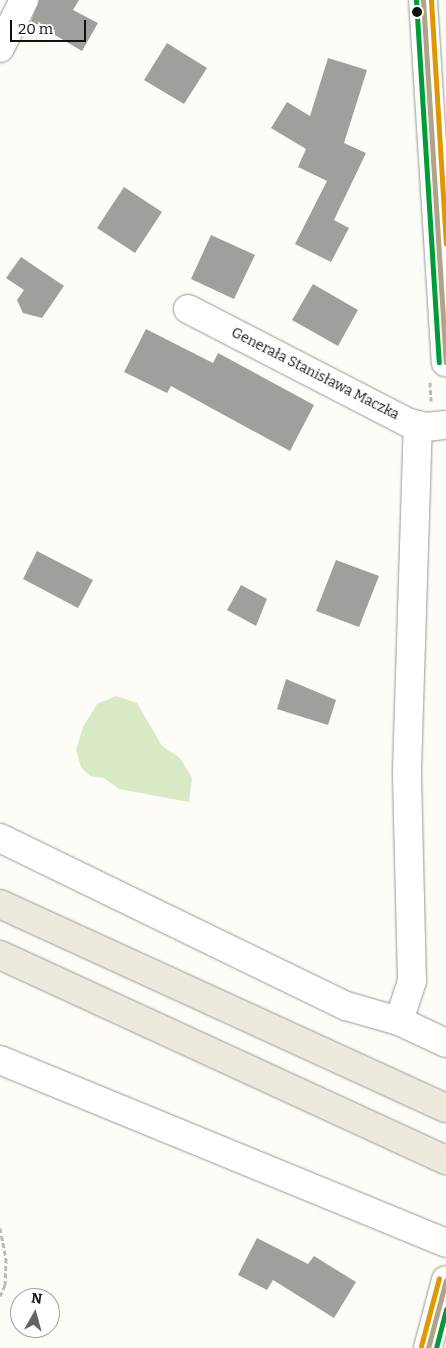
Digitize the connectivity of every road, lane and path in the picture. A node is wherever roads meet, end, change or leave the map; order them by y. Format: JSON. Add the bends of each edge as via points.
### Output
{"nodes":[{"id":1,"x":24,"y":0,"type":"edge"},
{"id":2,"x":424,"y":0,"type":"edge"},
{"id":3,"x":0,"y":48,"type":"edge"},
{"id":4,"x":443,"y":284,"type":"edge"},
{"id":5,"x":188,"y":309,"type":"dead end"},
{"id":6,"x":446,"y":362,"type":"edge"},
{"id":7,"x":418,"y":425,"type":"junction"},
{"id":8,"x":446,"y":426,"type":"edge"},
{"id":9,"x":0,"y":838,"type":"edge"},
{"id":10,"x":0,"y":904,"type":"edge"},
{"id":11,"x":0,"y":955,"type":"edge"},
{"id":12,"x":399,"y":1021,"type":"junction"},
{"id":13,"x":446,"y":1043,"type":"edge"},
{"id":14,"x":0,"y":1060,"type":"edge"},
{"id":15,"x":446,"y":1108,"type":"edge"},
{"id":16,"x":446,"y":1160,"type":"edge"},
{"id":17,"x":0,"y":1228,"type":"edge"},
{"id":18,"x":446,"y":1243,"type":"edge"},
{"id":19,"x":443,"y":1293,"type":"edge"},
{"id":20,"x":0,"y":1296,"type":"edge"},
{"id":21,"x":428,"y":1348,"type":"edge"}],
"edges":[{"from":1,"to":3,"type":"street"},
{"from":2,"to":4,"type":"street"},
{"from":4,"to":6,"type":"street"},
{"from":5,"to":7,"type":"street","name":"Generała Stanisława Maczka"},
{"from":7,"to":8,"type":"street","name":"Generała Stanisława Maczka"},
{"from":7,"to":12,"type":"street","via":[[407,770],[412,981]]},
{"from":9,"to":12,"type":"street","via":[[346,1006]]},
{"from":10,"to":15,"type":"main road"},
{"from":11,"to":16,"type":"main road"},
{"from":12,"to":13,"type":"street"},
{"from":14,"to":18,"type":"street"},
{"from":17,"to":20,"type":"path","via":[[6,1258],[5,1285]]},
{"from":19,"to":21,"type":"street"}]}
